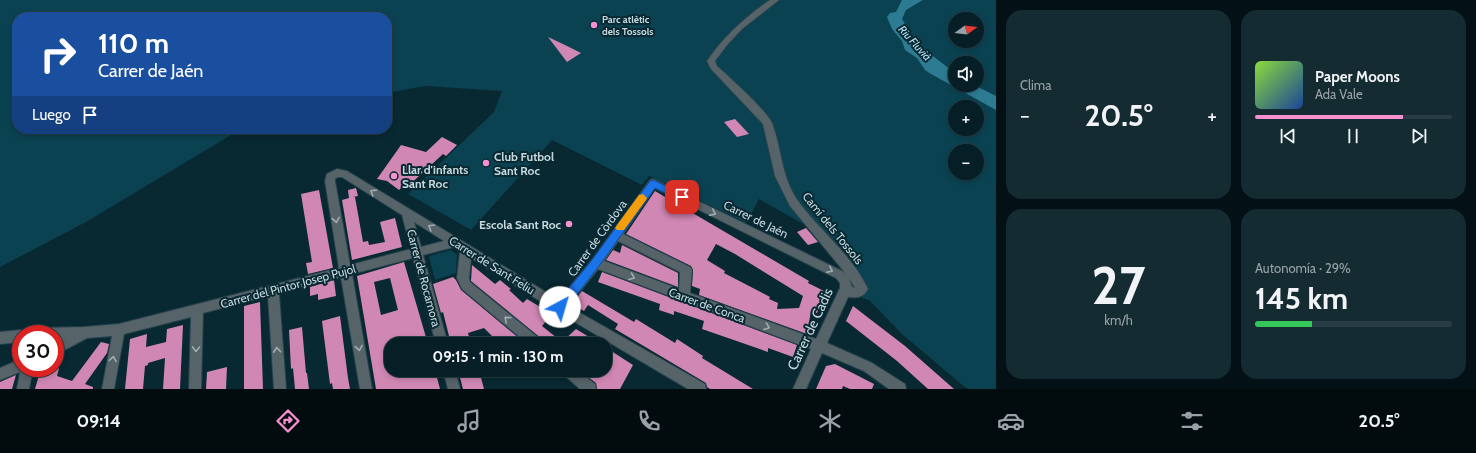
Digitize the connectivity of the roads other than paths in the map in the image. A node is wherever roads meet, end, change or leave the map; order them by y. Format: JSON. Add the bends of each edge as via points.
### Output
{"nodes":[{"id":1,"x":775,"y":0,"type":"edge"},
{"id":2,"x":653,"y":183,"type":"joint"},
{"id":3,"x":406,"y":212,"type":"junction"},
{"id":4,"x":614,"y":235,"type":"junction"},
{"id":5,"x":456,"y":242,"type":"junction"},
{"id":6,"x":466,"y":249,"type":"junction"},
{"id":7,"x":417,"y":252,"type":"junction"},
{"id":8,"x":596,"y":263,"type":"junction"},
{"id":9,"x":346,"y":271,"type":"junction"},
{"id":10,"x":845,"y":286,"type":"junction"},
{"id":11,"x":273,"y":290,"type":"junction"},
{"id":12,"x":684,"y":297,"type":"junction"},
{"id":13,"x":560,"y":307,"type":"junction"},
{"id":14,"x":197,"y":310,"type":"junction"},
{"id":15,"x":119,"y":330,"type":"junction"},
{"id":16,"x":64,"y":334,"type":"edge"},
{"id":17,"x":84,"y":334,"type":"junction"},
{"id":18,"x":12,"y":337,"type":"edge"},
{"id":19,"x":440,"y":337,"type":"edge"},
{"id":20,"x":528,"y":337,"type":"edge"},
{"id":21,"x":0,"y":338,"type":"edge"},
{"id":22,"x":64,"y":344,"type":"edge"},
{"id":23,"x":819,"y":346,"type":"junction"},
{"id":24,"x":12,"y":369,"type":"edge"},
{"id":25,"x":0,"y":374,"type":"edge"},
{"id":26,"x":25,"y":377,"type":"edge"},
{"id":27,"x":451,"y":377,"type":"edge"},
{"id":28,"x":576,"y":377,"type":"edge"},
{"id":29,"x":22,"y":389,"type":"edge"},
{"id":30,"x":108,"y":389,"type":"edge"},
{"id":31,"x":195,"y":389,"type":"edge"},
{"id":32,"x":280,"y":389,"type":"edge"},
{"id":33,"x":366,"y":389,"type":"edge"},
{"id":34,"x":454,"y":389,"type":"edge"},
{"id":35,"x":590,"y":389,"type":"edge"},
{"id":36,"x":700,"y":389,"type":"edge"},
{"id":37,"x":799,"y":389,"type":"edge"},
{"id":38,"x":900,"y":389,"type":"edge"}],
"edges":[{"from":1,"to":10,"type":"street","name":"Camí dels Tossols","via":[[746,22],[717,51],[711,61],[767,123],[780,176],[792,198],[862,289],[857,293]]},
{"from":2,"to":4,"type":"street","name":"Carrer de Còrdova"},
{"from":2,"to":10,"type":"street","name":"Carrer de Jaén","one_way":true,"via":[[840,275]]},
{"from":5,"to":3,"type":"street","name":"Carrer de Sant Feliu","one_way":true},
{"from":3,"to":7,"type":"street","name":"Carrer de Rocamora"},
{"from":3,"to":9,"type":"street","name":"Carrer de Sant Feliu","one_way":true,"via":[[344,174],[333,174],[330,181]]},
{"from":4,"to":8,"type":"street","name":"Carrer de Còrdova"},
{"from":4,"to":12,"type":"street","via":[[686,270]]},
{"from":5,"to":6,"type":"street","name":"Carrer de Sant Feliu"},
{"from":5,"to":7,"type":"street","name":"Carrer del Pintor Josep Pujol"},
{"from":6,"to":13,"type":"street","name":"Carrer de Sant Feliu"},
{"from":20,"to":6,"type":"street","one_way":true,"via":[[466,285],[463,278]]},
{"from":7,"to":9,"type":"street","name":"Carrer del Pintor Josep Pujol"},
{"from":7,"to":19,"type":"street","name":"Carrer de Rocamora"},
{"from":8,"to":12,"type":"street","name":"Carrer de Conca","one_way":true},
{"from":8,"to":13,"type":"street","name":"Carrer de Còrdova"},
{"from":9,"to":11,"type":"street","name":"Carrer del Pintor Josep Pujol"},
{"from":9,"to":33,"type":"street","one_way":true},
{"from":10,"to":23,"type":"street","name":"Carrer de Cadis"},
{"from":11,"to":14,"type":"street","name":"Carrer del Pintor Josep Pujol"},
{"from":32,"to":11,"type":"street","one_way":true},
{"from":12,"to":23,"type":"street","name":"Carrer de Conca","one_way":true},
{"from":13,"to":36,"type":"street","name":"Carrer de Sant Feliu"},
{"from":14,"to":15,"type":"street","name":"Carrer del Pintor Josep Pujol"},
{"from":14,"to":31,"type":"street","one_way":true},
{"from":15,"to":17,"type":"street","name":"Carrer del Pintor Josep Pujol"},
{"from":30,"to":15,"type":"street","one_way":true},
{"from":16,"to":17,"type":"street"},
{"from":17,"to":22,"type":"street"},
{"from":18,"to":21,"type":"street"},
{"from":23,"to":37,"type":"street","name":"Carrer de Cadis"},
{"from":23,"to":38,"type":"street","name":"Carrer de Conca","via":[[868,367]]},
{"from":24,"to":25,"type":"street"},
{"from":26,"to":29,"type":"street"},
{"from":27,"to":34,"type":"street"},
{"from":28,"to":35,"type":"street"}]}
